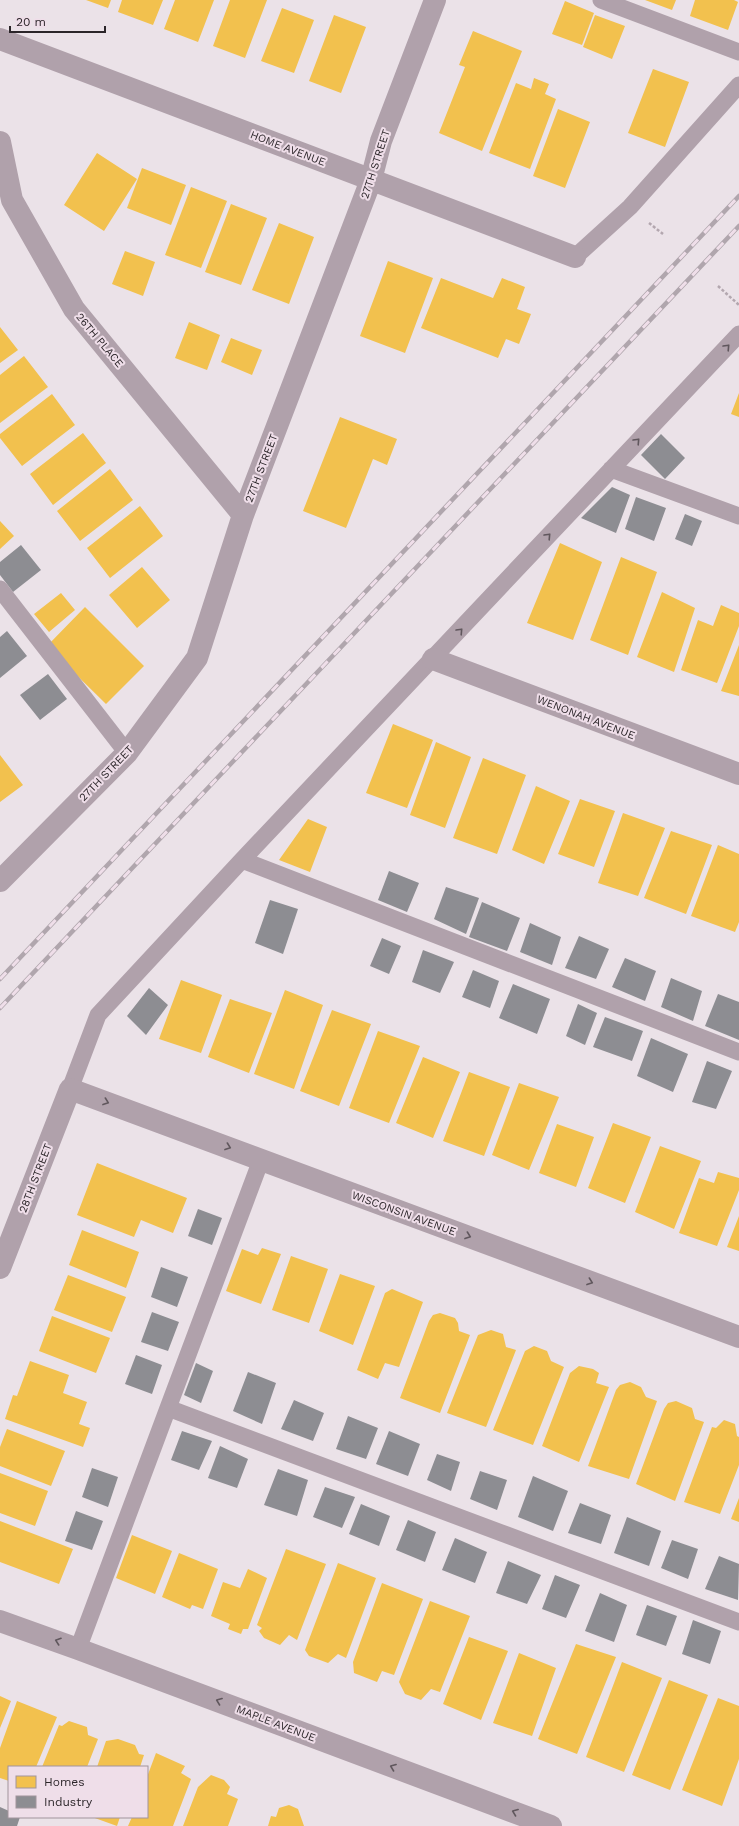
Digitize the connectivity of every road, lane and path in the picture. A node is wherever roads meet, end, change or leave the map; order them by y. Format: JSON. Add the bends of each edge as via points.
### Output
{"nodes":[{"id":1,"x":435,"y":0,"type":"edge"},
{"id":2,"x":601,"y":0,"type":"edge"},
{"id":3,"x":0,"y":39,"type":"edge"},
{"id":4,"x":739,"y":52,"type":"edge"},
{"id":5,"x":739,"y":85,"type":"edge"},
{"id":6,"x":0,"y":142,"type":"edge"},
{"id":7,"x":371,"y":180,"type":"junction"},
{"id":8,"x":575,"y":257,"type":"joint"},
{"id":9,"x":718,"y":286,"type":"dead end"},
{"id":10,"x":739,"y":305,"type":"edge"},
{"id":11,"x":739,"y":334,"type":"edge"},
{"id":12,"x":611,"y":469,"type":"junction"},
{"id":13,"x":244,"y":514,"type":"junction"},
{"id":14,"x":739,"y":516,"type":"edge"},
{"id":15,"x":0,"y":589,"type":"edge"},
{"id":16,"x":433,"y":659,"type":"junction"},
{"id":17,"x":127,"y":753,"type":"junction"},
{"id":18,"x":739,"y":774,"type":"edge"},
{"id":19,"x":242,"y":860,"type":"junction"},
{"id":20,"x":0,"y":881,"type":"edge"},
{"id":21,"x":739,"y":1052,"type":"edge"},
{"id":22,"x":70,"y":1089,"type":"junction"},
{"id":23,"x":261,"y":1160,"type":"junction"},
{"id":24,"x":0,"y":1268,"type":"edge"},
{"id":25,"x":739,"y":1337,"type":"edge"},
{"id":26,"x":168,"y":1408,"type":"junction"},
{"id":27,"x":0,"y":1621,"type":"edge"},
{"id":28,"x":739,"y":1622,"type":"edge"},
{"id":29,"x":78,"y":1649,"type":"junction"},
{"id":30,"x":551,"y":1826,"type":"edge"}],
"edges":[{"from":1,"to":7,"type":"street","name":"27TH STREET","via":[[381,141]]},
{"from":2,"to":4,"type":"lane"},
{"from":3,"to":7,"type":"street","name":"HOME AVENUE"},
{"from":5,"to":8,"type":"lane","via":[[630,207]]},
{"from":6,"to":13,"type":"street","name":"26TH PLACE","via":[[12,200],[74,309]]},
{"from":7,"to":8,"type":"street","name":"HOME AVENUE"},
{"from":7,"to":13,"type":"street","name":"27TH STREET"},
{"from":9,"to":10,"type":"path"},
{"from":12,"to":11,"type":"lane","one_way":true},
{"from":12,"to":14,"type":"lane"},
{"from":16,"to":12,"type":"lane","one_way":true},
{"from":13,"to":17,"type":"street","name":"27TH STREET","via":[[197,658]]},
{"from":15,"to":17,"type":"lane"},
{"from":16,"to":18,"type":"street","name":"WENONAH AVENUE"},
{"from":16,"to":19,"type":"lane"},
{"from":17,"to":20,"type":"street","name":"27TH STREET"},
{"from":19,"to":21,"type":"lane"},
{"from":19,"to":22,"type":"lane","via":[[98,1016]]},
{"from":22,"to":23,"type":"street","name":"WISCONSIN AVENUE","one_way":true},
{"from":22,"to":24,"type":"street","name":"28TH STREET"},
{"from":23,"to":25,"type":"street","name":"WISCONSIN AVENUE","one_way":true},
{"from":23,"to":26,"type":"lane"},
{"from":26,"to":28,"type":"lane"},
{"from":26,"to":29,"type":"lane"},
{"from":29,"to":27,"type":"street","name":"MAPLE AVENUE","one_way":true},
{"from":30,"to":29,"type":"street","name":"MAPLE AVENUE","one_way":true}]}
